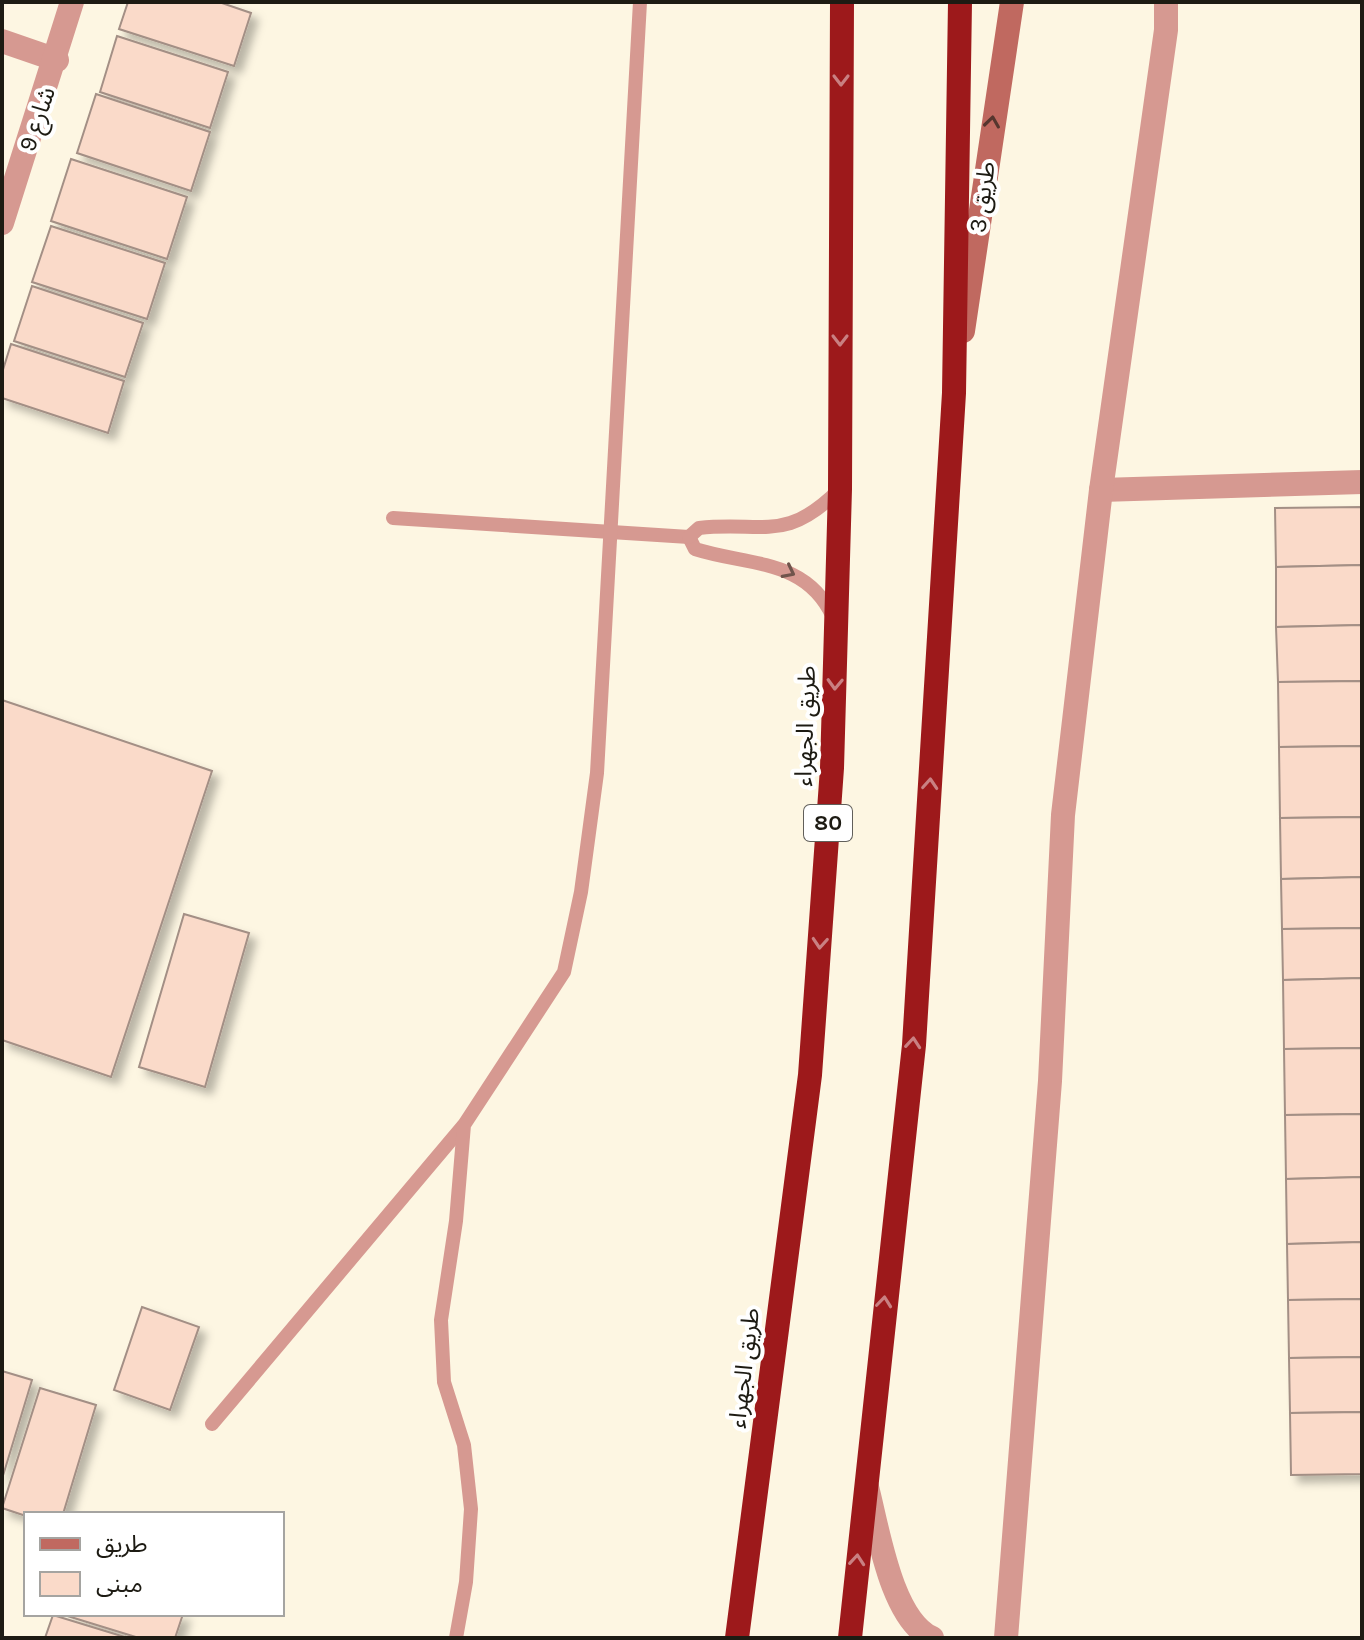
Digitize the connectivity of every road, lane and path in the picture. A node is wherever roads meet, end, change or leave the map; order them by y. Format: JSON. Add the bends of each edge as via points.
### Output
{"nodes":[{"id":1,"x":72,"y":2,"type":"edge"},
{"id":2,"x":640,"y":2,"type":"edge"},
{"id":3,"x":842,"y":2,"type":"edge"},
{"id":4,"x":960,"y":2,"type":"edge"},
{"id":5,"x":1012,"y":2,"type":"edge"},
{"id":6,"x":1166,"y":2,"type":"edge"},
{"id":7,"x":2,"y":41,"type":"edge"},
{"id":8,"x":57,"y":60,"type":"junction"},
{"id":9,"x":2,"y":223,"type":"edge"},
{"id":10,"x":954,"y":393,"type":"junction"},
{"id":11,"x":1362,"y":482,"type":"edge"},
{"id":12,"x":840,"y":489,"type":"junction"},
{"id":13,"x":1101,"y":490,"type":"junction"},
{"id":14,"x":393,"y":518,"type":"dead end"},
{"id":15,"x":612,"y":533,"type":"junction"},
{"id":16,"x":689,"y":537,"type":"junction"},
{"id":17,"x":837,"y":626,"type":"junction"},
{"id":18,"x":464,"y":1125,"type":"junction"},
{"id":19,"x":212,"y":1424,"type":"dead end"},
{"id":20,"x":865,"y":1477,"type":"junction"},
{"id":21,"x":456,"y":1638,"type":"edge"},
{"id":22,"x":737,"y":1638,"type":"edge"},
{"id":23,"x":850,"y":1638,"type":"edge"},
{"id":24,"x":932,"y":1638,"type":"edge"},
{"id":25,"x":1006,"y":1638,"type":"edge"}],
"edges":[{"from":1,"to":8,"type":"street","name":"شارع 9"},
{"from":2,"to":15,"type":"lane"},
{"from":3,"to":12,"type":"highway","name":"طريق الجهراء","number":"80","one_way":true},
{"from":4,"to":10,"type":"highway"},
{"from":10,"to":5,"type":"street","name":"طريق 3","one_way":true},
{"from":6,"to":13,"type":"street"},
{"from":7,"to":8,"type":"street","name":"شارع 9"},
{"from":8,"to":9,"type":"street","name":"شارع 9"},
{"from":20,"to":10,"type":"highway","one_way":true,"via":[[914,1045]]},
{"from":11,"to":13,"type":"street"},
{"from":12,"to":16,"type":"lane","via":[[812,513],[779,527],[716,526],[699,528]]},
{"from":12,"to":17,"type":"highway","name":"طريق الجهراء","number":"80"},
{"from":13,"to":25,"type":"street","via":[[1063,815],[1050,1081]]},
{"from":14,"to":15,"type":"lane"},
{"from":15,"to":16,"type":"lane"},
{"from":15,"to":18,"type":"lane","via":[[597,773],[564,972]]},
{"from":16,"to":17,"type":"lane","one_way":true,"via":[[695,549],[773,564],[796,574],[821,597]]},
{"from":17,"to":22,"type":"highway","name":"طريق الجهراء","number":"80","one_way":true,"via":[[810,1075]]},
{"from":18,"to":19,"type":"lane"},
{"from":18,"to":21,"type":"lane","via":[[441,1320],[444,1382],[464,1445],[471,1509]]},
{"from":23,"to":20,"type":"highway","one_way":true},
{"from":20,"to":24,"type":"street","via":[[893,1585],[918,1631]]}]}
